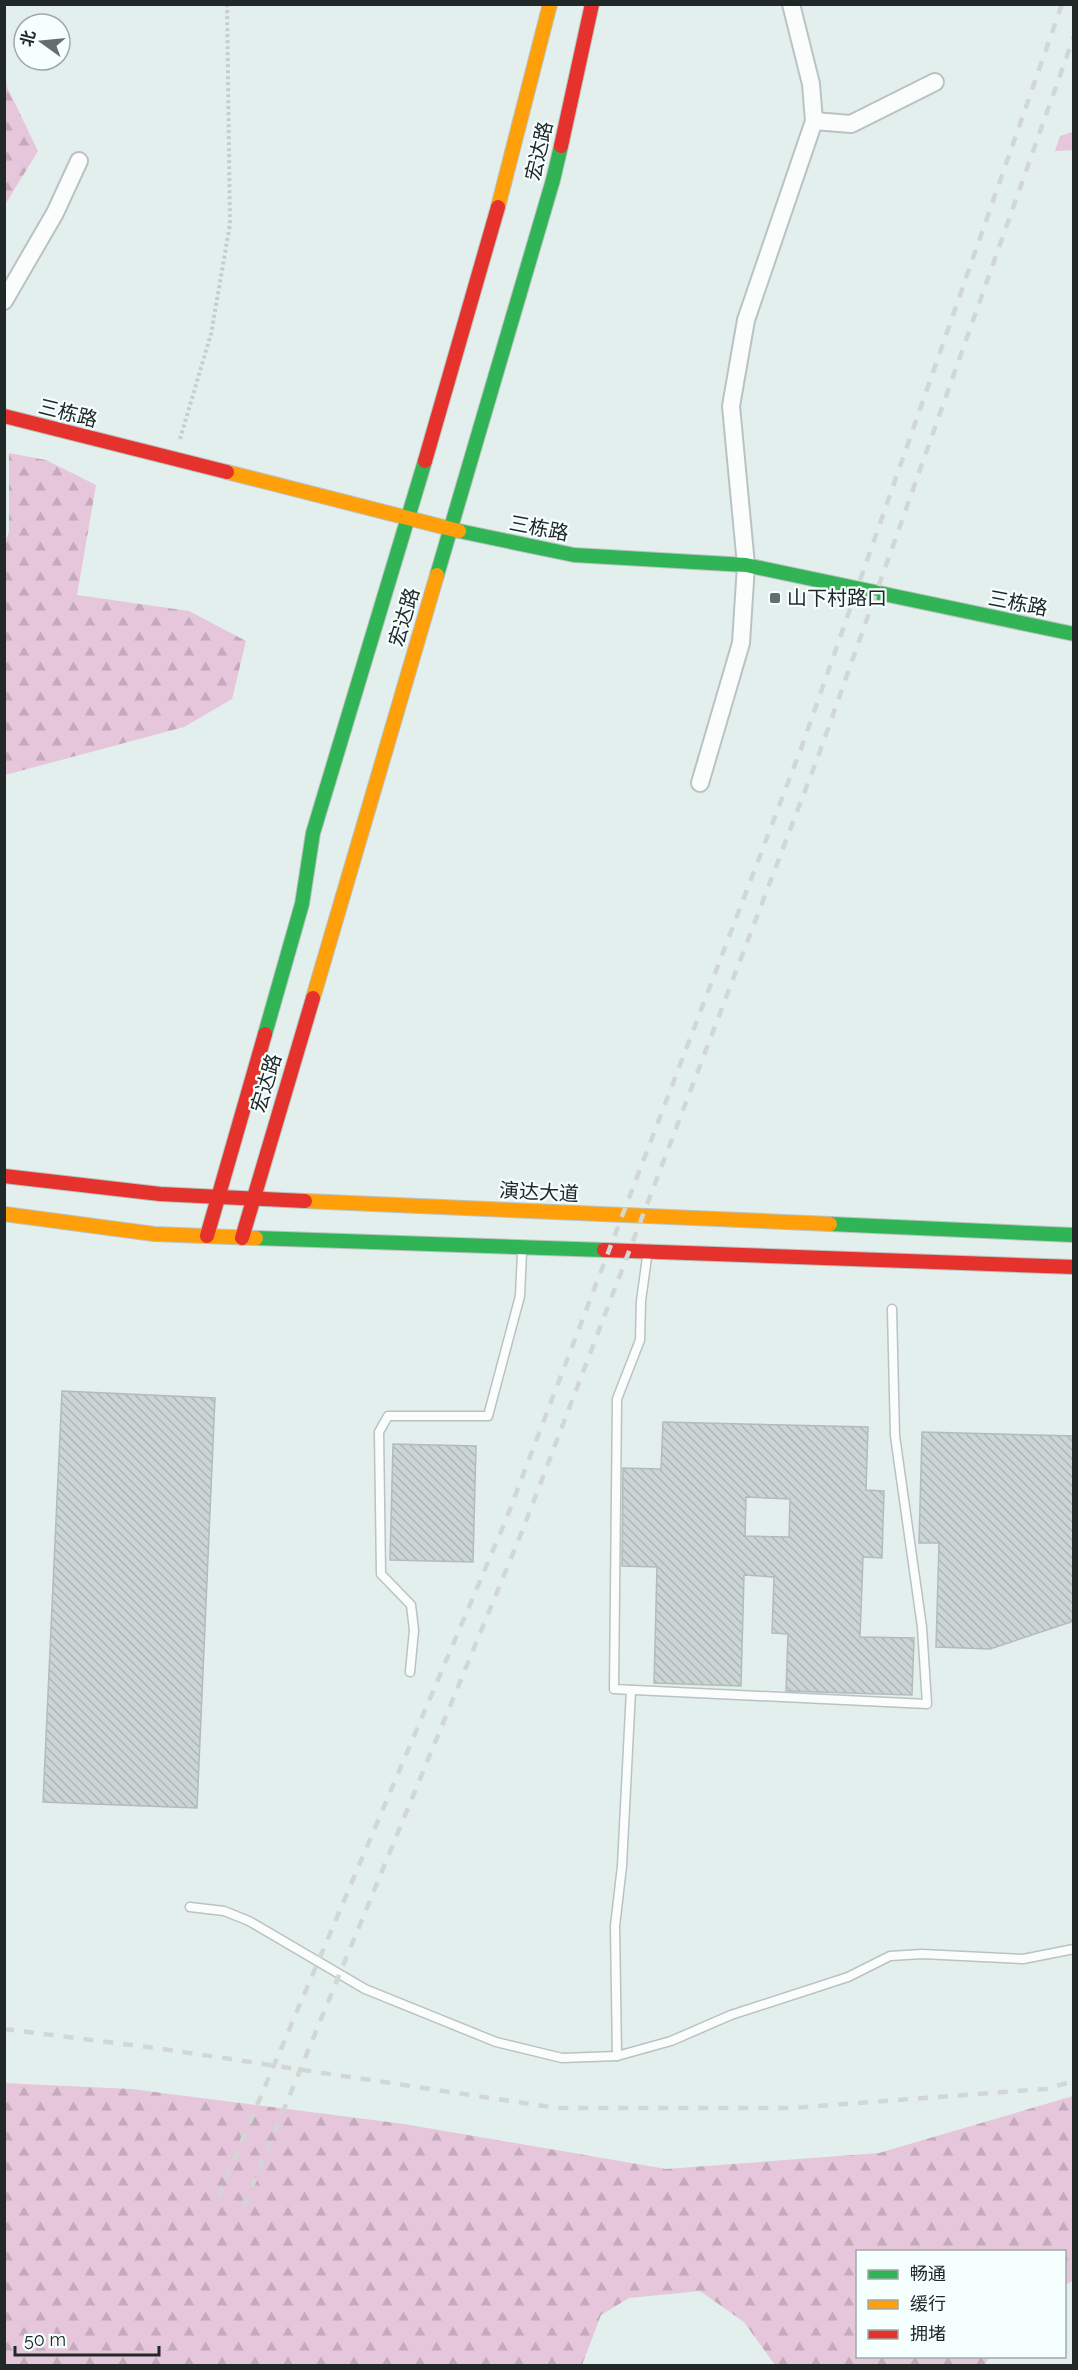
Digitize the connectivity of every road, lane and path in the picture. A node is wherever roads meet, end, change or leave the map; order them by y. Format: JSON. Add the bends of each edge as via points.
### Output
{"nodes":[{"id":1,"x":226,"y":4,"type":"edge"},
{"id":2,"x":550,"y":4,"type":"edge"},
{"id":3,"x":592,"y":4,"type":"edge"},
{"id":4,"x":791,"y":4,"type":"edge"},
{"id":5,"x":934,"y":82,"type":"dead end"},
{"id":6,"x":814,"y":121,"type":"junction"},
{"id":7,"x":79,"y":161,"type":"dead end"},
{"id":8,"x":4,"y":301,"type":"edge"},
{"id":9,"x":4,"y":416,"type":"edge"},
{"id":10,"x":174,"y":460,"type":"junction"},
{"id":11,"x":407,"y":519,"type":"junction"},
{"id":12,"x":451,"y":529,"type":"junction"},
{"id":13,"x":746,"y":565,"type":"junction"},
{"id":14,"x":1074,"y":634,"type":"edge"},
{"id":15,"x":700,"y":783,"type":"dead end"},
{"id":16,"x":4,"y":1176,"type":"edge"},
{"id":17,"x":218,"y":1197,"type":"junction"},
{"id":18,"x":253,"y":1199,"type":"junction"},
{"id":19,"x":4,"y":1214,"type":"edge"},
{"id":20,"x":1074,"y":1235,"type":"edge"},
{"id":21,"x":207,"y":1236,"type":"junction"},
{"id":22,"x":242,"y":1238,"type":"junction"},
{"id":23,"x":523,"y":1248,"type":"junction"},
{"id":24,"x":647,"y":1252,"type":"junction"},
{"id":25,"x":1074,"y":1267,"type":"edge"},
{"id":26,"x":892,"y":1309,"type":"dead end"},
{"id":27,"x":410,"y":1672,"type":"dead end"},
{"id":28,"x":631,"y":1690,"type":"junction"},
{"id":29,"x":190,"y":1906,"type":"dead end"},
{"id":30,"x":1074,"y":1949,"type":"edge"},
{"id":31,"x":617,"y":2056,"type":"junction"}],
"edges":[{"from":1,"to":10,"type":"path","via":[[230,224],[211,333]]},
{"from":2,"to":11,"type":"main road","name":"宏达路","via":[[511,161]]},
{"from":3,"to":12,"type":"main road","name":"宏达路","via":[[553,180]]},
{"from":4,"to":6,"type":"street","via":[[811,84]]},
{"from":5,"to":6,"type":"street","via":[[851,124]]},
{"from":6,"to":13,"type":"street","via":[[746,320],[731,406]]},
{"from":7,"to":8,"type":"street","via":[[55,213]]},
{"from":9,"to":10,"type":"main road","name":"三栋路"},
{"from":10,"to":11,"type":"main road","name":"三栋路"},
{"from":11,"to":12,"type":"main road","name":"三栋路"},
{"from":11,"to":17,"type":"main road","name":"宏达路","via":[[313,833],[302,904]]},
{"from":12,"to":13,"type":"main road","name":"三栋路","via":[[574,555]]},
{"from":12,"to":18,"type":"main road","name":"宏达路"},
{"from":13,"to":14,"type":"main road","name":"三栋路"},
{"from":13,"to":15,"type":"street","via":[[741,643]]},
{"from":16,"to":17,"type":"main road","name":"演达大道"},
{"from":17,"to":18,"type":"main road","name":"演达大道"},
{"from":17,"to":21,"type":"main road","name":"宏达路"},
{"from":18,"to":20,"type":"main road","name":"演达大道"},
{"from":18,"to":22,"type":"main road","name":"宏达路"},
{"from":19,"to":21,"type":"main road","via":[[154,1234]]},
{"from":21,"to":22,"type":"main road"},
{"from":22,"to":23,"type":"main road"},
{"from":23,"to":24,"type":"main road"},
{"from":23,"to":27,"type":"lane","via":[[520,1296],[488,1416],[388,1416],[379,1432],[381,1574],[411,1605],[414,1630]]},
{"from":24,"to":25,"type":"main road"},
{"from":24,"to":28,"type":"lane","via":[[640,1340],[617,1398],[614,1689]]},
{"from":26,"to":28,"type":"lane","via":[[895,1436],[922,1627],[927,1704]]},
{"from":28,"to":31,"type":"lane","via":[[615,1926]]},
{"from":29,"to":31,"type":"lane","via":[[224,1911],[249,1921],[365,1989],[496,2042],[562,2058]]},
{"from":30,"to":31,"type":"lane","via":[[1023,1959],[890,1956],[848,1977],[731,2015],[671,2041]]}]}
